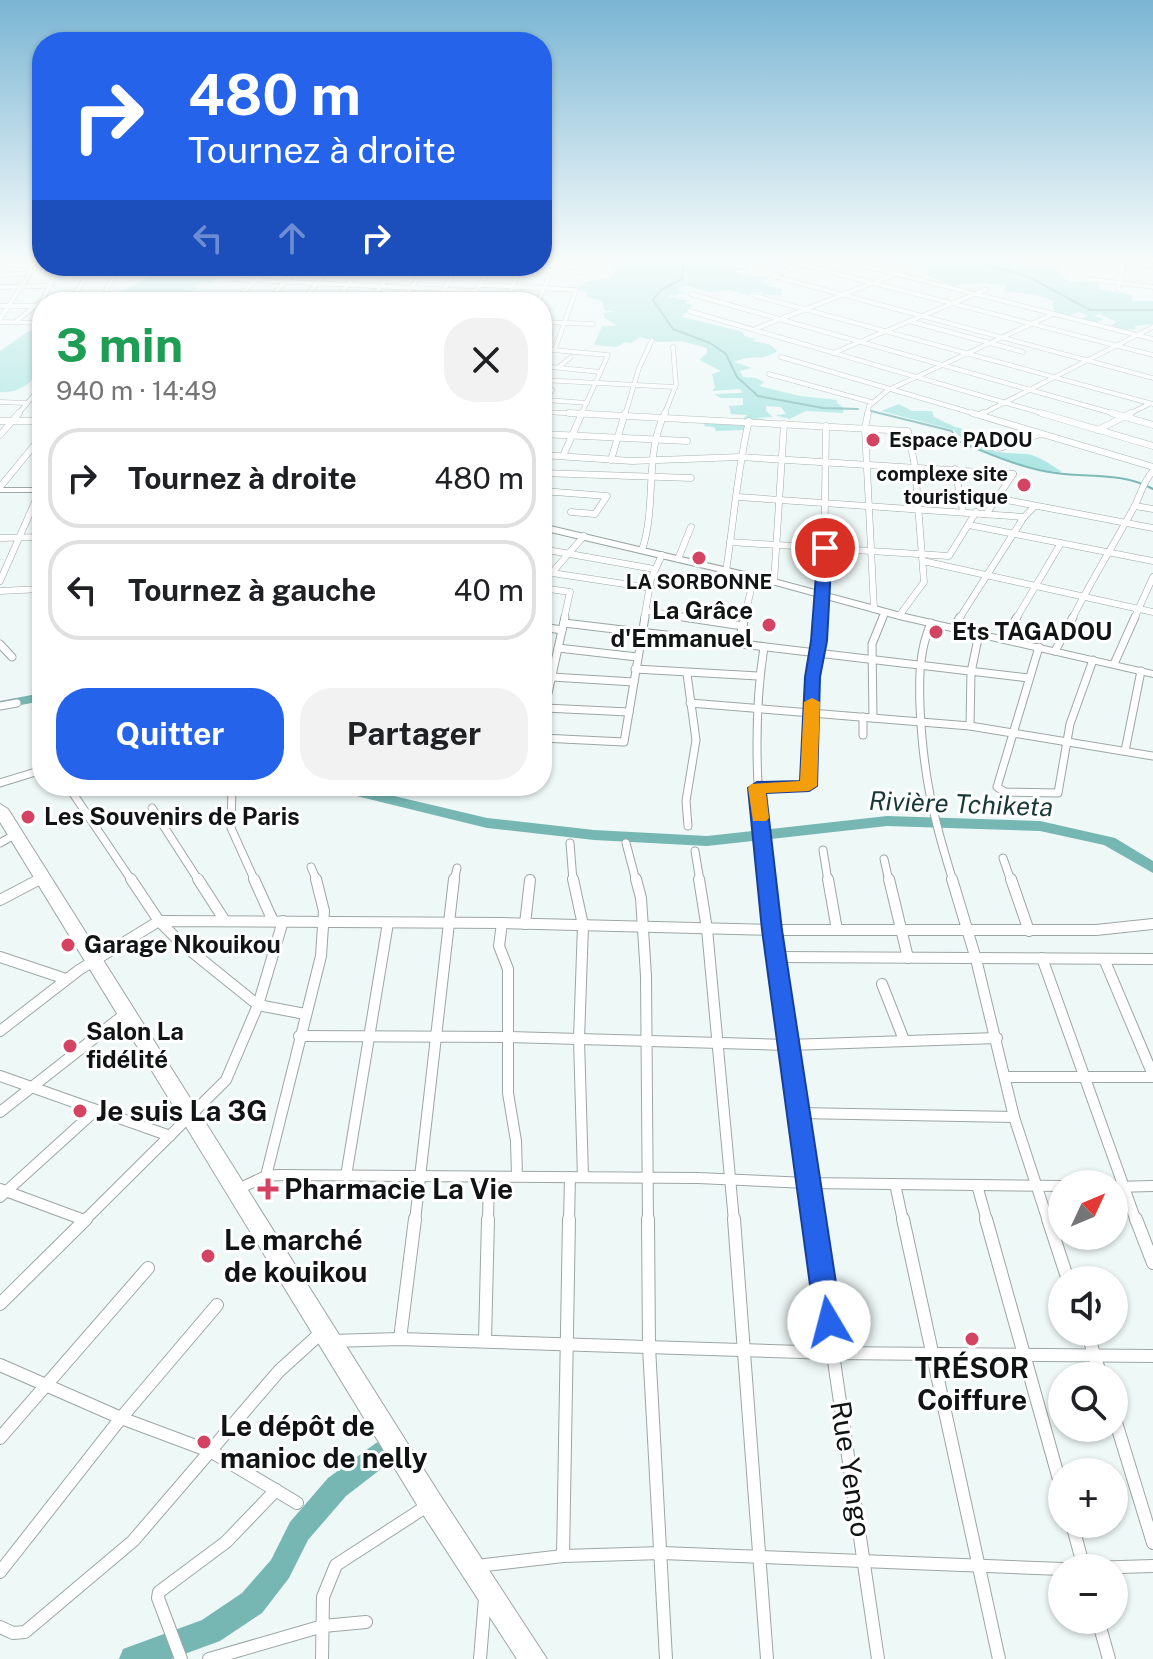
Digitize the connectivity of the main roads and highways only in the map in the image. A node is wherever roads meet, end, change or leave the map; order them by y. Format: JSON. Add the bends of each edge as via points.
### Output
{"nodes":[{"id":1,"x":0,"y":809,"type":"edge"},
{"id":2,"x":8,"y":838,"type":"edge"},
{"id":3,"x":533,"y":1659,"type":"edge"}],
"edges":[{"from":1,"to":2,"type":"highway"},
{"from":2,"to":3,"type":"highway","via":[[43,878],[431,1504]]}]}
